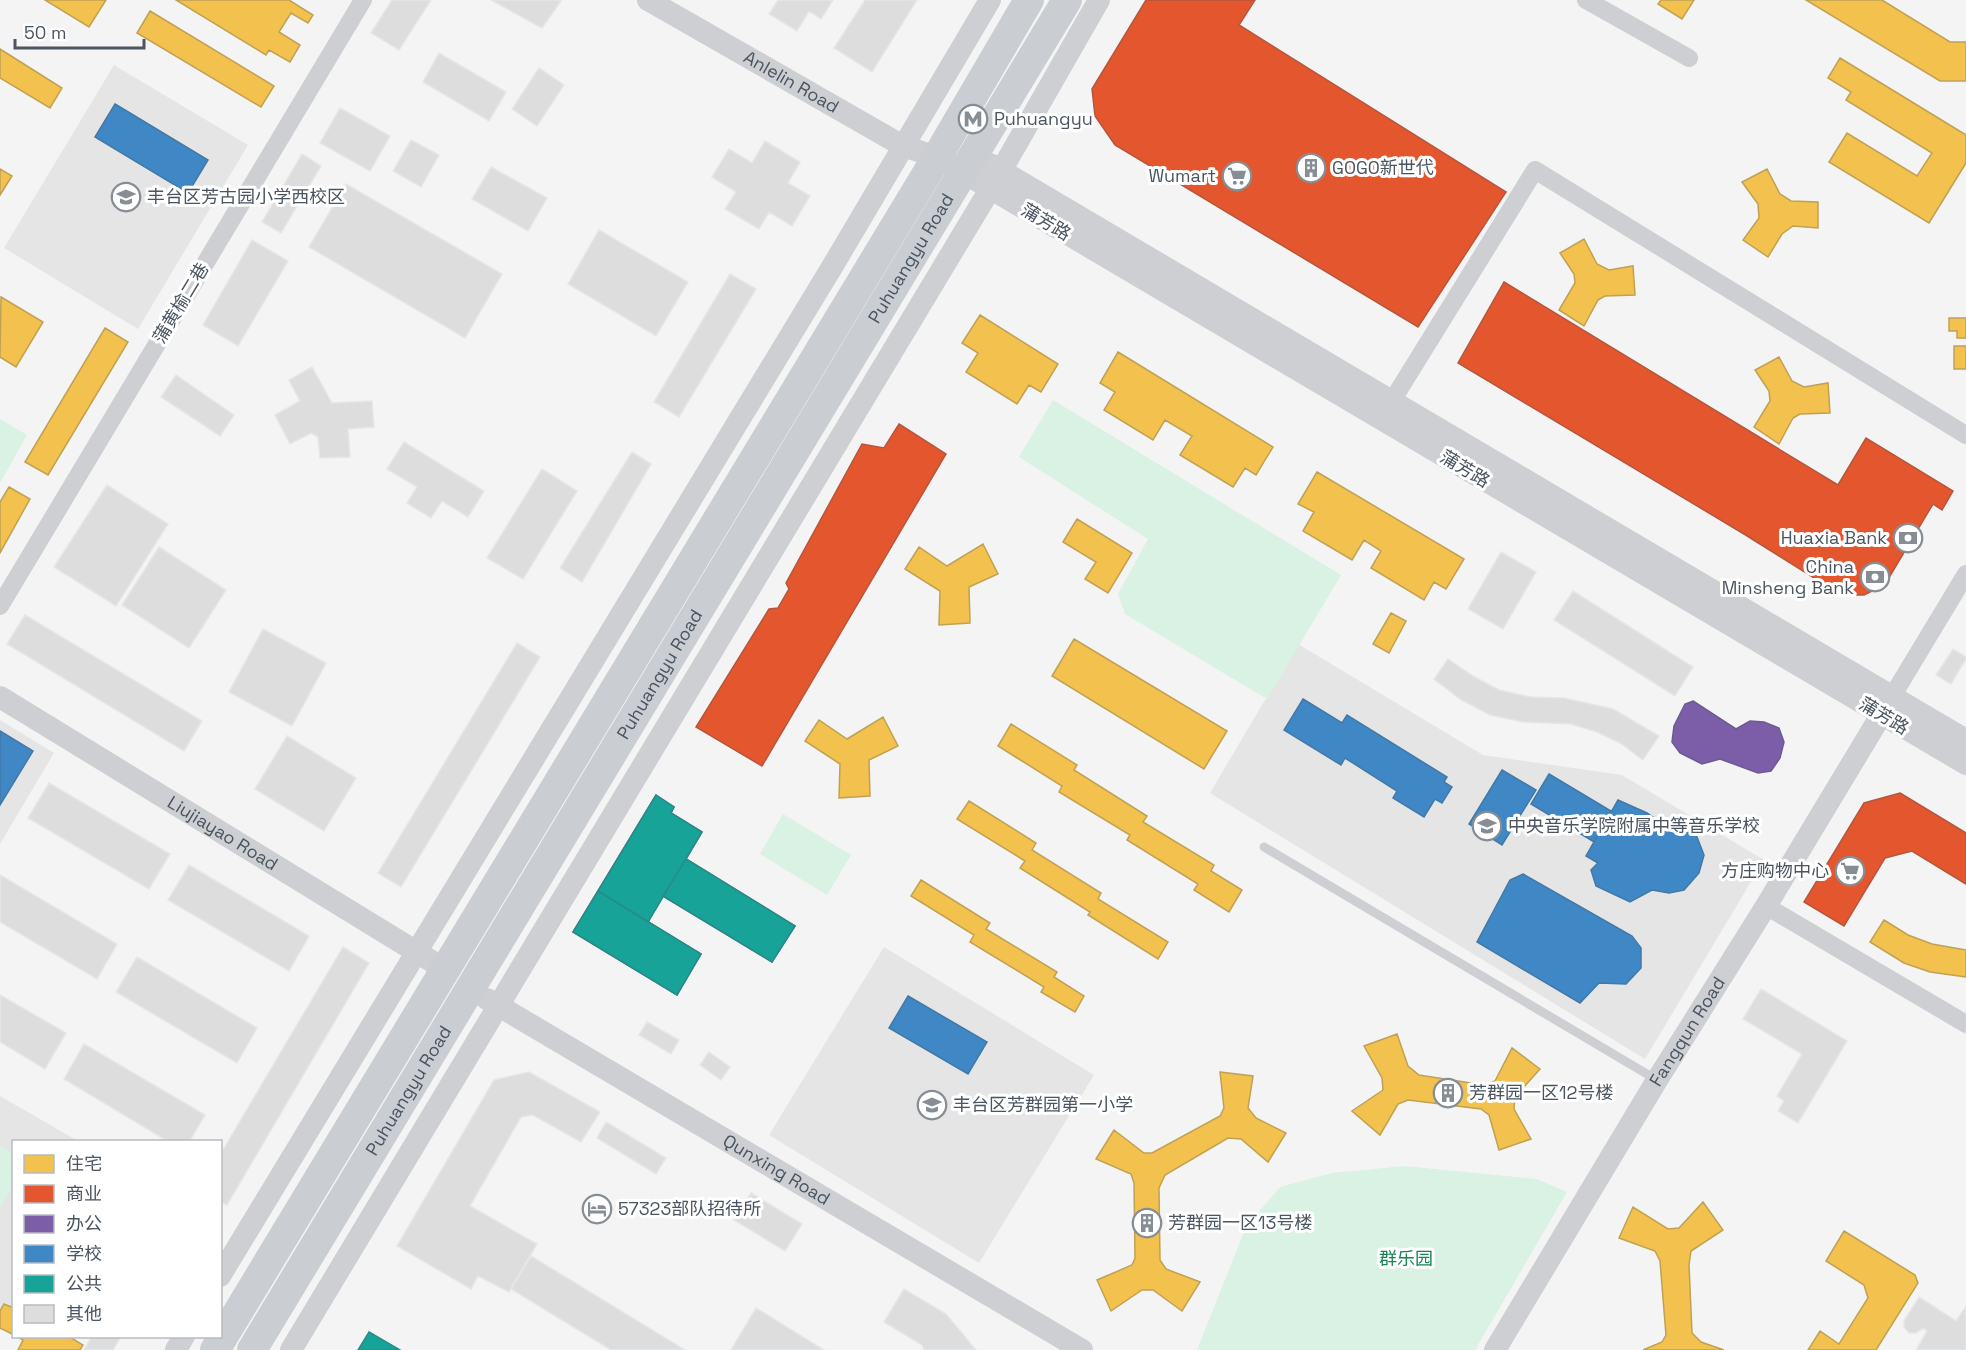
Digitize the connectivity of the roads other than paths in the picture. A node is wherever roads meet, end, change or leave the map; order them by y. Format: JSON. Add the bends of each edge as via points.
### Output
{"nodes":[{"id":1,"x":363,"y":0,"type":"edge"},
{"id":2,"x":648,"y":0,"type":"edge"},
{"id":3,"x":990,"y":0,"type":"edge"},
{"id":4,"x":1029,"y":0,"type":"edge"},
{"id":5,"x":1067,"y":0,"type":"edge"},
{"id":6,"x":1100,"y":0,"type":"edge"},
{"id":7,"x":1586,"y":0,"type":"edge"},
{"id":8,"x":1689,"y":58,"type":"dead end"},
{"id":9,"x":903,"y":146,"type":"junction"},
{"id":10,"x":937,"y":157,"type":"junction"},
{"id":11,"x":969,"y":164,"type":"junction"},
{"id":12,"x":996,"y":180,"type":"junction"},
{"id":13,"x":1392,"y":401,"type":"junction"},
{"id":14,"x":1966,"y":435,"type":"edge"},
{"id":15,"x":1966,"y":574,"type":"edge"},
{"id":16,"x":0,"y":606,"type":"edge"},
{"id":17,"x":0,"y":697,"type":"edge"},
{"id":18,"x":1887,"y":705,"type":"junction"},
{"id":19,"x":1966,"y":740,"type":"edge"},
{"id":20,"x":1966,"y":764,"type":"edge"},
{"id":21,"x":1264,"y":847,"type":"dead end"},
{"id":22,"x":1766,"y":906,"type":"junction"},
{"id":23,"x":416,"y":951,"type":"junction"},
{"id":24,"x":446,"y":970,"type":"junction"},
{"id":25,"x":470,"y":989,"type":"junction"},
{"id":26,"x":499,"y":1006,"type":"junction"},
{"id":27,"x":1966,"y":1024,"type":"edge"},
{"id":28,"x":1657,"y":1080,"type":"junction"},
{"id":29,"x":222,"y":1273,"type":"edge"},
{"id":30,"x":215,"y":1350,"type":"edge"},
{"id":31,"x":252,"y":1350,"type":"edge"},
{"id":32,"x":291,"y":1350,"type":"edge"},
{"id":33,"x":1082,"y":1350,"type":"edge"},
{"id":34,"x":1495,"y":1350,"type":"edge"}],
"edges":[{"from":1,"to":16,"type":"street","name":"蒲黄榆二巷"},
{"from":2,"to":9,"type":"street","name":"Anlelin Road"},
{"from":3,"to":9,"type":"street"},
{"from":4,"to":10,"type":"main road","name":"Puhuangyu Road"},
{"from":5,"to":11,"type":"main road","name":"Puhuangyu Road"},
{"from":6,"to":12,"type":"street"},
{"from":7,"to":8,"type":"street"},
{"from":9,"to":10,"type":"street","name":"Anlelin Road"},
{"from":9,"to":23,"type":"street"},
{"from":10,"to":11,"type":"street","name":"Anlelin Road"},
{"from":10,"to":24,"type":"main road","name":"Puhuangyu Road"},
{"from":11,"to":12,"type":"street","name":"蒲芳路"},
{"from":11,"to":25,"type":"main road","name":"Puhuangyu Road"},
{"from":12,"to":13,"type":"street","name":"蒲芳路"},
{"from":12,"to":18,"type":"street","name":"蒲芳路"},
{"from":12,"to":26,"type":"street"},
{"from":13,"to":14,"type":"street","via":[[1535,170]]},
{"from":13,"to":18,"type":"street","name":"蒲芳路"},
{"from":15,"to":18,"type":"street","name":"Fangqun Road"},
{"from":17,"to":23,"type":"street","name":"Liujiayao Road"},
{"from":18,"to":19,"type":"street","name":"蒲芳路"},
{"from":18,"to":20,"type":"street","name":"蒲芳路"},
{"from":18,"to":22,"type":"street","name":"Fangqun Road"},
{"from":21,"to":28,"type":"lane"},
{"from":22,"to":27,"type":"street"},
{"from":22,"to":28,"type":"street","name":"Fangqun Road"},
{"from":23,"to":24,"type":"street","name":"Liujiayao Road"},
{"from":23,"to":29,"type":"street"},
{"from":24,"to":30,"type":"main road","name":"Puhuangyu Road"},
{"from":25,"to":26,"type":"street","name":"Qunxing Road"},
{"from":25,"to":31,"type":"main road","name":"Puhuangyu Road"},
{"from":26,"to":32,"type":"street"},
{"from":26,"to":33,"type":"street","name":"Qunxing Road"},
{"from":28,"to":34,"type":"street","name":"Fangqun Road"}]}
